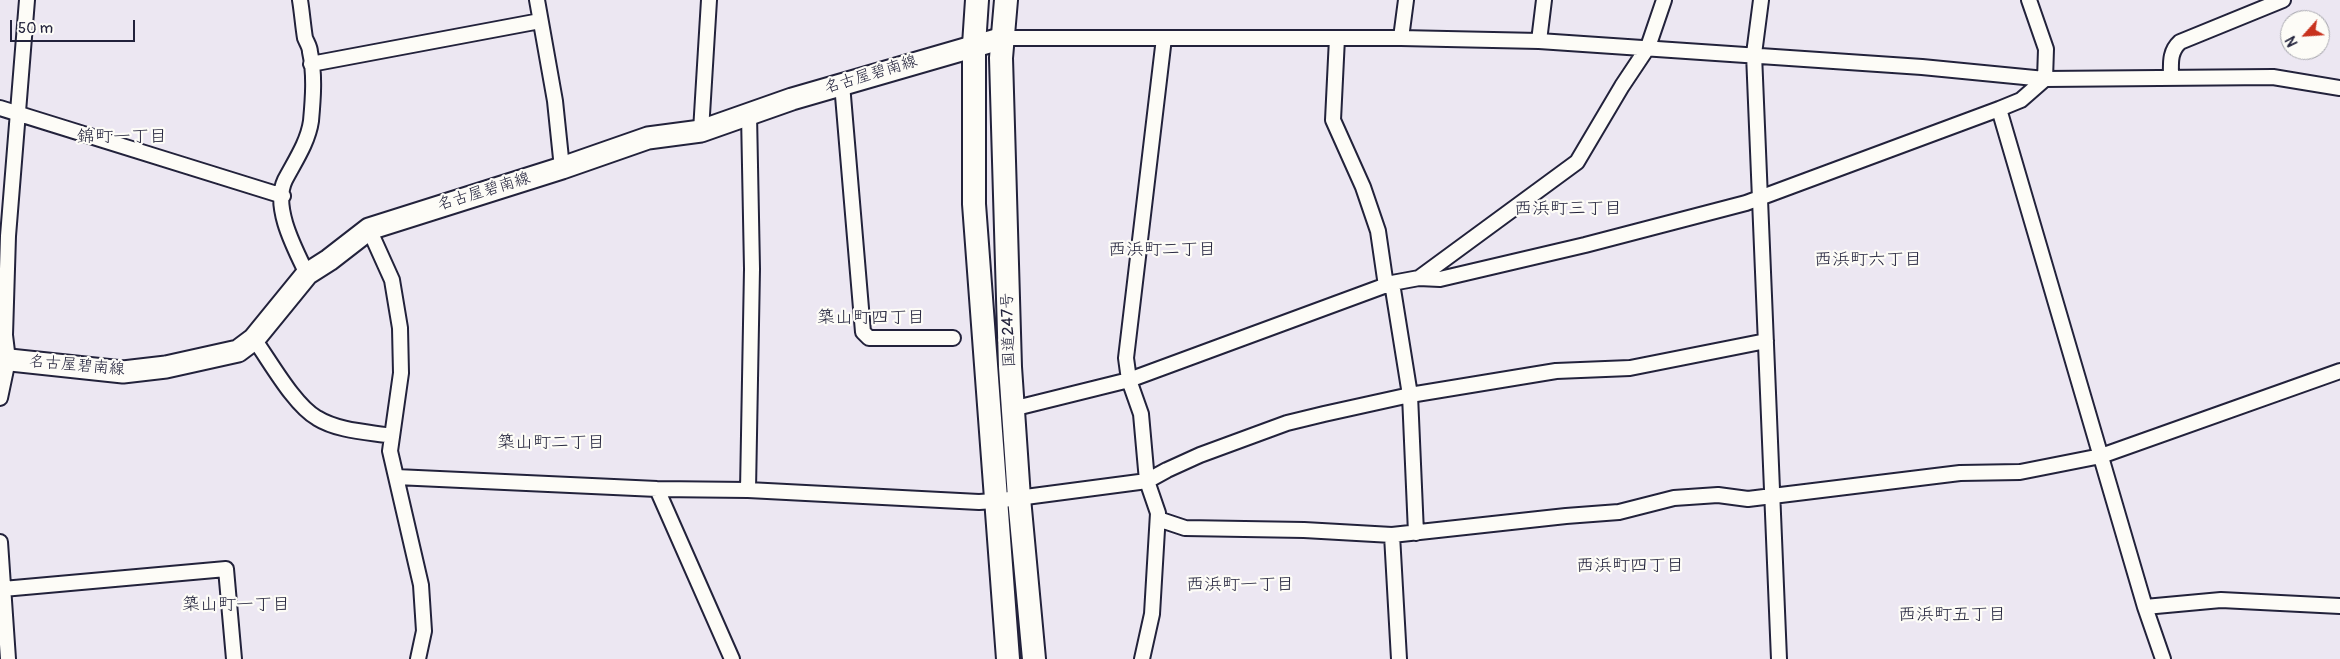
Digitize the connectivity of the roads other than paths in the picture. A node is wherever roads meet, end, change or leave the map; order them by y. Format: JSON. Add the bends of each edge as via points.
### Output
{"nodes":[{"id":1,"x":27,"y":0,"type":"edge"},
{"id":2,"x":300,"y":0,"type":"edge"},
{"id":3,"x":537,"y":0,"type":"edge"},
{"id":4,"x":709,"y":0,"type":"edge"},
{"id":5,"x":977,"y":0,"type":"edge"},
{"id":6,"x":1006,"y":0,"type":"edge"},
{"id":7,"x":1406,"y":0,"type":"edge"},
{"id":8,"x":1544,"y":0,"type":"edge"},
{"id":9,"x":1664,"y":0,"type":"edge"},
{"id":10,"x":1761,"y":0,"type":"edge"},
{"id":11,"x":2029,"y":0,"type":"edge"},
{"id":12,"x":2283,"y":0,"type":"edge"},
{"id":13,"x":540,"y":21,"type":"junction"},
{"id":14,"x":1003,"y":38,"type":"junction"},
{"id":15,"x":1164,"y":38,"type":"junction"},
{"id":16,"x":1337,"y":38,"type":"junction"},
{"id":17,"x":1401,"y":38,"type":"junction"},
{"id":18,"x":1539,"y":41,"type":"junction"},
{"id":19,"x":974,"y":45,"type":"junction"},
{"id":20,"x":1648,"y":47,"type":"junction"},
{"id":21,"x":1754,"y":54,"type":"junction"},
{"id":22,"x":311,"y":64,"type":"junction"},
{"id":23,"x":2171,"y":78,"type":"junction"},
{"id":24,"x":2045,"y":79,"type":"junction"},
{"id":25,"x":842,"y":84,"type":"junction"},
{"id":26,"x":2340,"y":88,"type":"edge"},
{"id":27,"x":0,"y":108,"type":"edge"},
{"id":28,"x":1999,"y":109,"type":"junction"},
{"id":29,"x":17,"y":112,"type":"junction"},
{"id":30,"x":749,"y":114,"type":"junction"},
{"id":31,"x":701,"y":131,"type":"junction"},
{"id":32,"x":562,"y":168,"type":"junction"},
{"id":33,"x":283,"y":196,"type":"junction"},
{"id":34,"x":1761,"y":198,"type":"junction"},
{"id":35,"x":369,"y":229,"type":"junction"},
{"id":36,"x":307,"y":274,"type":"junction"},
{"id":37,"x":1419,"y":278,"type":"junction"},
{"id":38,"x":1389,"y":285,"type":"junction"},
{"id":39,"x":953,"y":338,"type":"dead end"},
{"id":40,"x":254,"y":340,"type":"junction"},
{"id":41,"x":1766,"y":341,"type":"junction"},
{"id":42,"x":3,"y":360,"type":"edge"},
{"id":43,"x":2340,"y":371,"type":"edge"},
{"id":44,"x":1129,"y":380,"type":"junction"},
{"id":45,"x":1410,"y":395,"type":"junction"},
{"id":46,"x":0,"y":398,"type":"edge"},
{"id":47,"x":1012,"y":409,"type":"junction"},
{"id":48,"x":392,"y":436,"type":"junction"},
{"id":49,"x":2101,"y":456,"type":"junction"},
{"id":50,"x":396,"y":478,"type":"junction"},
{"id":51,"x":1147,"y":481,"type":"junction"},
{"id":52,"x":657,"y":489,"type":"junction"},
{"id":53,"x":748,"y":490,"type":"junction"},
{"id":54,"x":1772,"y":496,"type":"junction"},
{"id":55,"x":1019,"y":498,"type":"junction"},
{"id":56,"x":995,"y":501,"type":"junction"},
{"id":57,"x":1158,"y":519,"type":"junction"},
{"id":58,"x":1416,"y":533,"type":"junction"},
{"id":59,"x":1392,"y":535,"type":"junction"},
{"id":60,"x":0,"y":542,"type":"edge"},
{"id":61,"x":4,"y":589,"type":"junction"},
{"id":62,"x":2340,"y":606,"type":"edge"},
{"id":63,"x":2145,"y":607,"type":"junction"},
{"id":64,"x":8,"y":659,"type":"edge"},
{"id":65,"x":234,"y":659,"type":"edge"},
{"id":66,"x":418,"y":659,"type":"edge"},
{"id":67,"x":732,"y":659,"type":"edge"},
{"id":68,"x":1008,"y":659,"type":"edge"},
{"id":69,"x":1034,"y":659,"type":"edge"},
{"id":70,"x":1142,"y":659,"type":"edge"},
{"id":71,"x":1399,"y":659,"type":"edge"},
{"id":72,"x":1779,"y":659,"type":"edge"},
{"id":73,"x":2163,"y":659,"type":"edge"}],
"edges":[{"from":1,"to":29,"type":"street"},
{"from":2,"to":22,"type":"street"},
{"from":3,"to":13,"type":"street"},
{"from":4,"to":31,"type":"street"},
{"from":5,"to":19,"type":"highway","name":"国道247号"},
{"from":6,"to":14,"type":"highway","name":"国道247号"},
{"from":7,"to":17,"type":"street"},
{"from":8,"to":18,"type":"street"},
{"from":9,"to":20,"type":"street"},
{"from":10,"to":21,"type":"street"},
{"from":11,"to":24,"type":"street","via":[[2046,49]]},
{"from":12,"to":23,"type":"street","via":[[2180,42],[2171,55]]},
{"from":13,"to":22,"type":"street"},
{"from":13,"to":32,"type":"street","via":[[555,101]]},
{"from":14,"to":15,"type":"street"},
{"from":14,"to":19,"type":"main road","name":"名古屋碧南線"},
{"from":14,"to":47,"type":"highway","name":"国道247号","via":[[1001,68]]},
{"from":15,"to":16,"type":"street"},
{"from":15,"to":44,"type":"street","via":[[1126,358]]},
{"from":16,"to":17,"type":"street"},
{"from":16,"to":38,"type":"street","via":[[1333,120],[1363,187],[1378,231]]},
{"from":17,"to":18,"type":"street"},
{"from":18,"to":20,"type":"street"},
{"from":19,"to":25,"type":"main road","name":"名古屋碧南線"},
{"from":19,"to":56,"type":"highway","name":"国道247号","via":[[974,204]]},
{"from":20,"to":21,"type":"street","via":[[1678,52]]},
{"from":20,"to":37,"type":"street","via":[[1577,162]]},
{"from":21,"to":24,"type":"street"},
{"from":21,"to":34,"type":"street"},
{"from":22,"to":33,"type":"street","via":[[310,123],[300,155],[284,183]]},
{"from":23,"to":24,"type":"street"},
{"from":23,"to":26,"type":"street","via":[[2273,77]]},
{"from":24,"to":28,"type":"street","via":[[2021,100]]},
{"from":25,"to":30,"type":"main road","name":"名古屋碧南線"},
{"from":25,"to":39,"type":"street","via":[[863,332],[869,338]]},
{"from":27,"to":29,"type":"street"},
{"from":28,"to":34,"type":"street"},
{"from":28,"to":49,"type":"street"},
{"from":29,"to":33,"type":"street"},
{"from":29,"to":42,"type":"street"},
{"from":30,"to":31,"type":"main road","name":"名古屋碧南線"},
{"from":30,"to":53,"type":"street","via":[[752,269]]},
{"from":31,"to":32,"type":"main road","name":"名古屋碧南線","via":[[648,138]]},
{"from":32,"to":35,"type":"main road","name":"名古屋碧南線"},
{"from":33,"to":36,"type":"street","via":[[282,210],[288,233]]},
{"from":34,"to":37,"type":"street","via":[[1585,246],[1440,279]]},
{"from":34,"to":41,"type":"street"},
{"from":35,"to":36,"type":"main road","name":"名古屋碧南線"},
{"from":35,"to":48,"type":"street","via":[[392,280],[400,328],[401,373]]},
{"from":36,"to":40,"type":"main road","name":"名古屋碧南線"},
{"from":37,"to":38,"type":"street"},
{"from":38,"to":44,"type":"street"},
{"from":38,"to":45,"type":"street"},
{"from":40,"to":42,"type":"main road","name":"名古屋碧南線","via":[[238,351],[166,367],[123,372]]},
{"from":40,"to":48,"type":"street","via":[[302,407],[317,419],[346,429]]},
{"from":41,"to":45,"type":"street","via":[[1630,368],[1556,371]]},
{"from":41,"to":54,"type":"street"},
{"from":42,"to":46,"type":"street"},
{"from":43,"to":49,"type":"street"},
{"from":44,"to":47,"type":"street"},
{"from":44,"to":51,"type":"street","via":[[1141,414]]},
{"from":45,"to":51,"type":"street","via":[[1287,423],[1200,455]]},
{"from":45,"to":58,"type":"street"},
{"from":47,"to":55,"type":"highway","name":"国道247号"},
{"from":48,"to":50,"type":"street","via":[[390,451]]},
{"from":49,"to":54,"type":"street","via":[[2020,472],[1960,473]]},
{"from":49,"to":63,"type":"street"},
{"from":50,"to":52,"type":"street"},
{"from":50,"to":66,"type":"street","via":[[421,585],[424,631]]},
{"from":51,"to":55,"type":"street"},
{"from":51,"to":57,"type":"street"},
{"from":52,"to":53,"type":"street"},
{"from":52,"to":67,"type":"street"},
{"from":53,"to":56,"type":"street"},
{"from":54,"to":58,"type":"street","via":[[1748,499],[1718,494],[1674,498],[1618,512]]},
{"from":54,"to":72,"type":"street"},
{"from":55,"to":56,"type":"street"},
{"from":55,"to":69,"type":"highway","name":"国道247号"},
{"from":56,"to":68,"type":"highway","name":"国道247号"},
{"from":57,"to":59,"type":"street","via":[[1185,528]]},
{"from":57,"to":70,"type":"street","via":[[1152,614]]},
{"from":58,"to":59,"type":"street"},
{"from":59,"to":71,"type":"street"},
{"from":60,"to":61,"type":"street"},
{"from":61,"to":64,"type":"street"},
{"from":61,"to":65,"type":"street","via":[[226,570]]},
{"from":62,"to":63,"type":"street","via":[[2221,600]]},
{"from":63,"to":73,"type":"street"}]}
